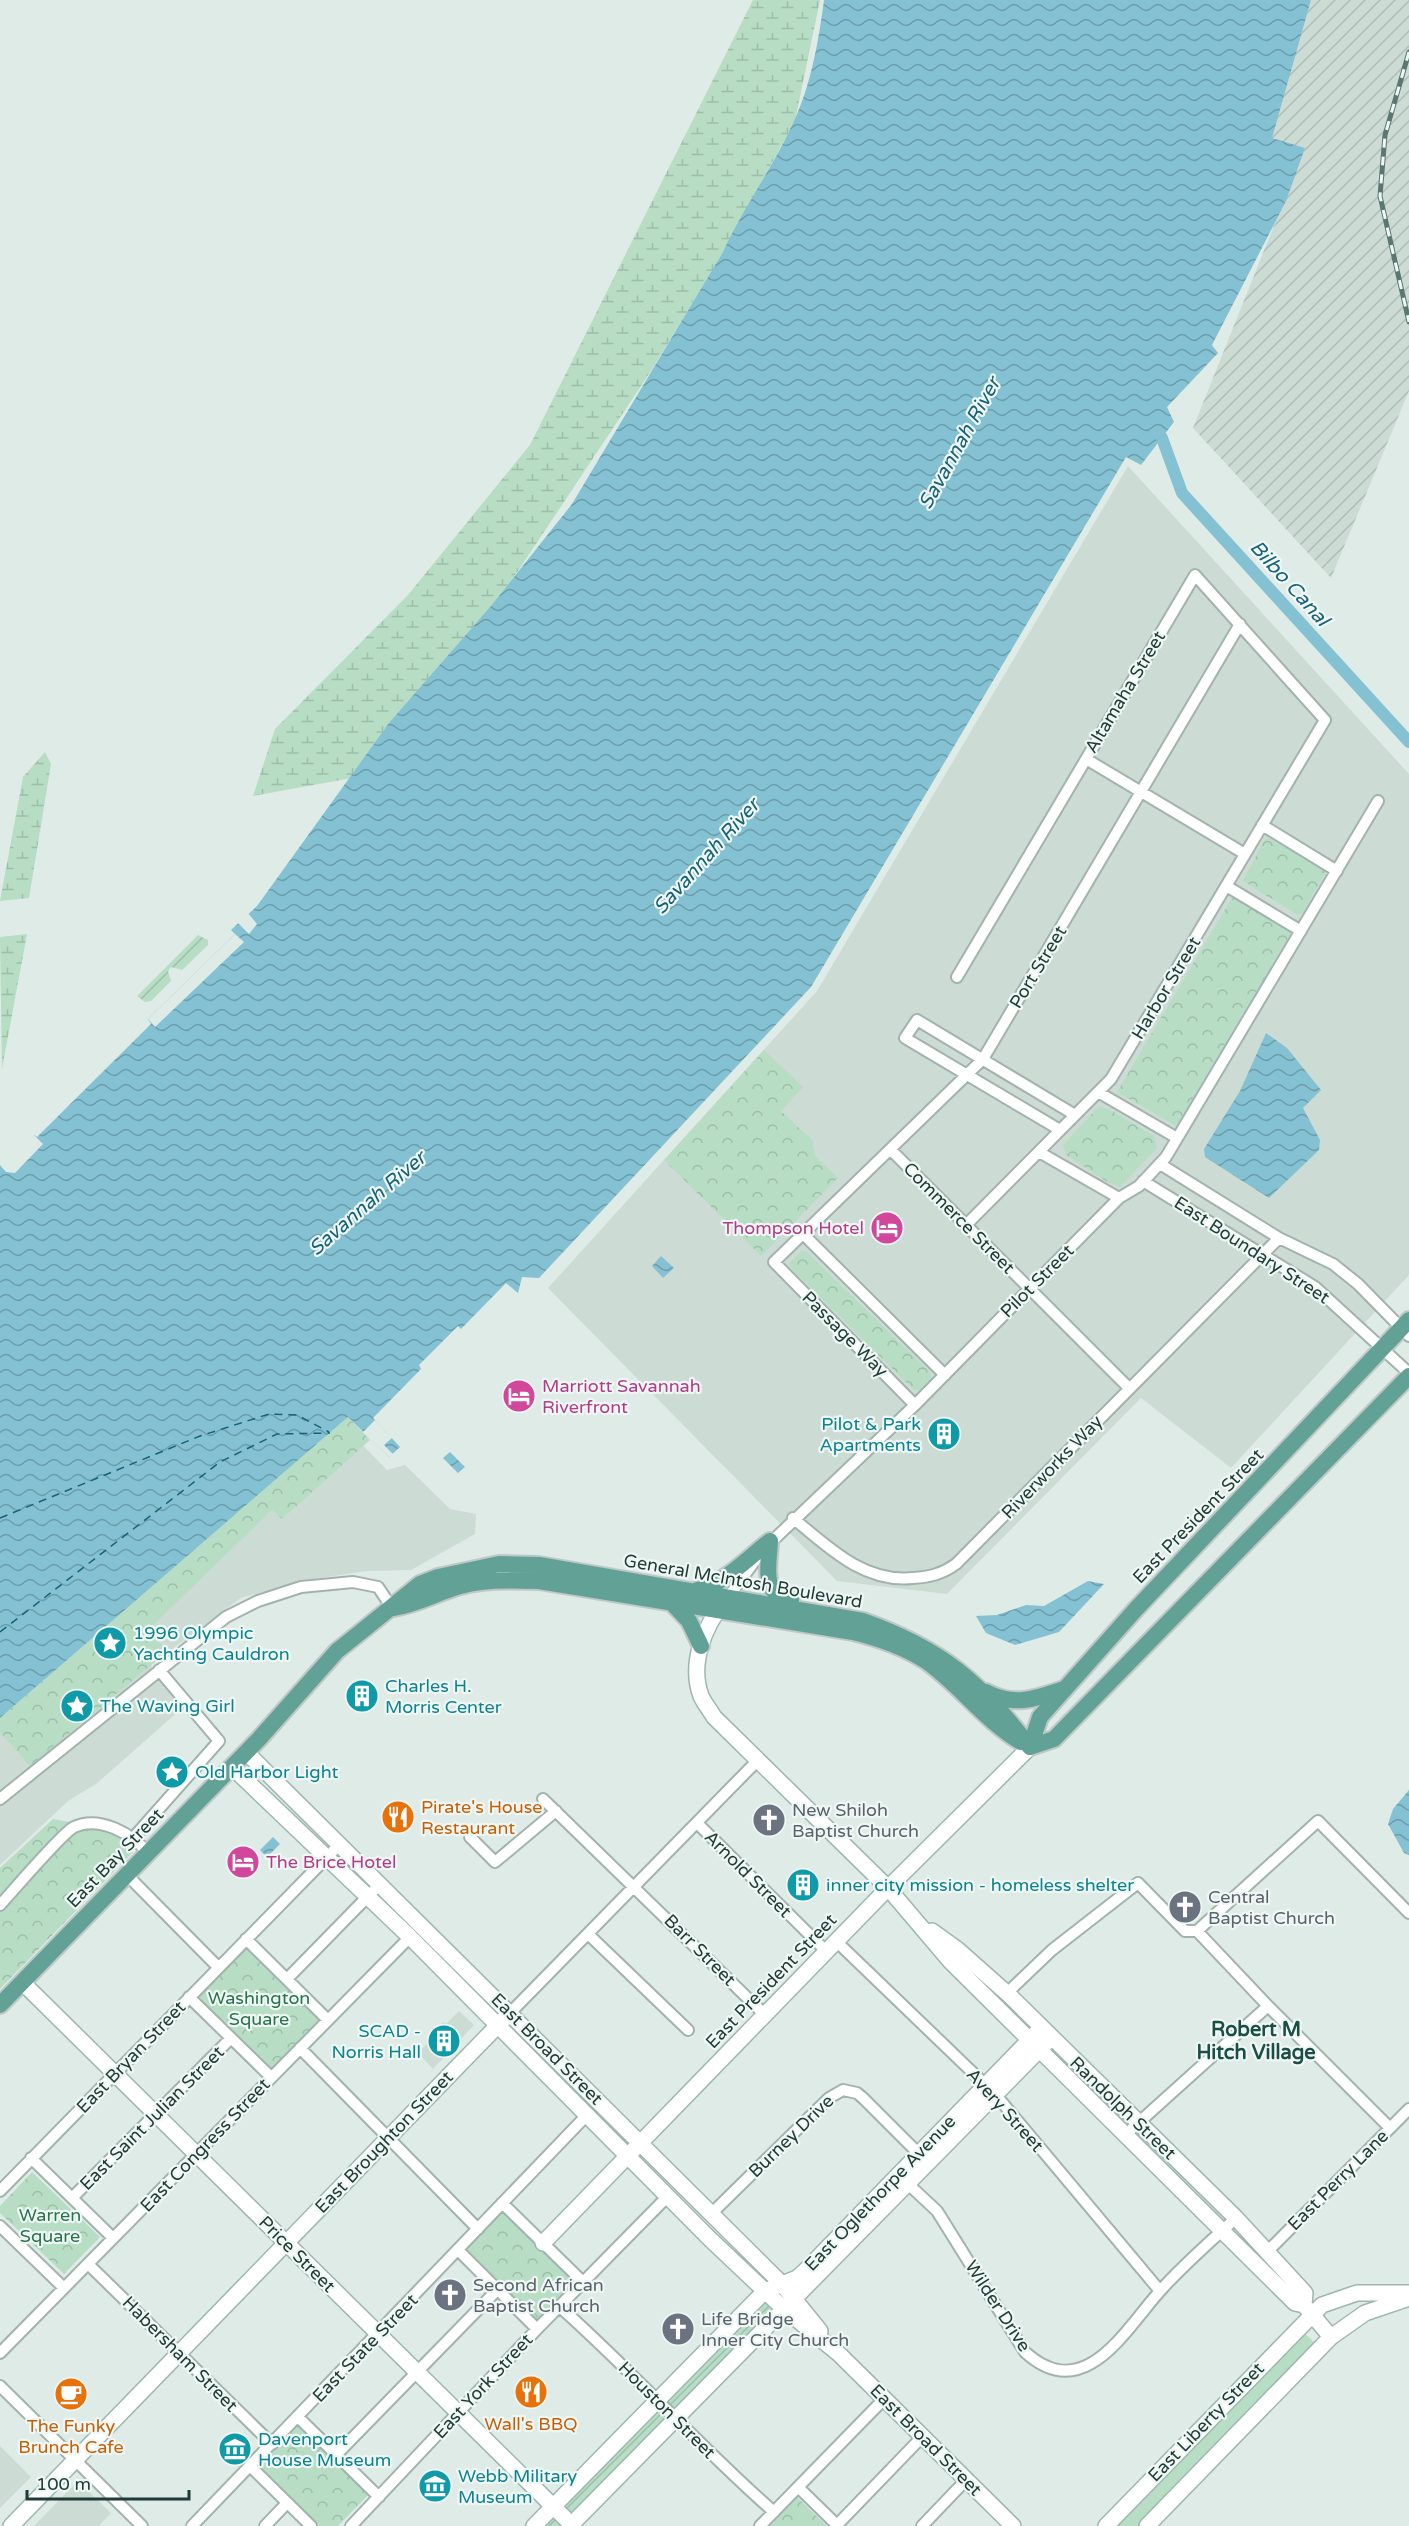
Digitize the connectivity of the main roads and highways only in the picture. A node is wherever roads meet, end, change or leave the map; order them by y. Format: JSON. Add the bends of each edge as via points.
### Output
{"nodes":[{"id":1,"x":1406,"y":1328,"type":"edge"},
{"id":2,"x":1409,"y":1375,"type":"edge"},
{"id":3,"x":693,"y":1590,"type":"junction"},
{"id":4,"x":729,"y":1596,"type":"junction"},
{"id":5,"x":672,"y":1602,"type":"junction"},
{"id":6,"x":392,"y":1608,"type":"junction"},
{"id":7,"x":718,"y":1610,"type":"junction"},
{"id":8,"x":863,"y":1621,"type":"junction"},
{"id":9,"x":701,"y":1647,"type":"junction"},
{"id":10,"x":1066,"y":1688,"type":"junction"},
{"id":11,"x":982,"y":1690,"type":"junction"},
{"id":12,"x":259,"y":1739,"type":"joint"},
{"id":13,"x":1030,"y":1747,"type":"junction"},
{"id":14,"x":246,"y":1752,"type":"junction"},
{"id":15,"x":232,"y":1767,"type":"junction"},
{"id":16,"x":888,"y":1888,"type":"junction"},
{"id":17,"x":921,"y":1925,"type":"junction"},
{"id":18,"x":22,"y":1982,"type":"junction"},
{"id":19,"x":0,"y":2005,"type":"edge"},
{"id":20,"x":510,"y":2013,"type":"junction"},
{"id":21,"x":497,"y":2026,"type":"junction"},
{"id":22,"x":1046,"y":2033,"type":"junction"},
{"id":23,"x":1034,"y":2046,"type":"junction"},
{"id":24,"x":640,"y":2142,"type":"junction"},
{"id":25,"x":626,"y":2156,"type":"junction"},
{"id":26,"x":923,"y":2158,"type":"junction"},
{"id":27,"x":286,"y":2243,"type":"junction"},
{"id":28,"x":543,"y":2243,"type":"road end"},
{"id":29,"x":782,"y":2284,"type":"junction"},
{"id":30,"x":765,"y":2291,"type":"junction"},
{"id":31,"x":1409,"y":2293,"type":"edge"},
{"id":32,"x":1409,"y":2298,"type":"edge"},
{"id":33,"x":789,"y":2303,"type":"junction"},
{"id":34,"x":1308,"y":2313,"type":"junction"},
{"id":35,"x":1331,"y":2337,"type":"junction"},
{"id":36,"x":553,"y":2506,"type":"junction"},
{"id":37,"x":11,"y":2526,"type":"edge"},
{"id":38,"x":534,"y":2526,"type":"edge"},
{"id":39,"x":572,"y":2526,"type":"edge"},
{"id":40,"x":1012,"y":2526,"type":"edge"},
{"id":41,"x":1106,"y":2526,"type":"edge"},
{"id":42,"x":1147,"y":2526,"type":"edge"}],
"edges":[{"from":1,"to":10,"type":"main road","name":"East President Street"},
{"from":2,"to":13,"type":"main road","name":"East President Street","via":[[1054,1739]]},
{"from":3,"to":4,"type":"main road","name":"General McIntosh Boulevard"},
{"from":3,"to":6,"type":"main road","name":"General McIntosh Boulevard","via":[[539,1565],[499,1564],[461,1570],[420,1584]]},
{"from":3,"to":8,"type":"main road","via":[[707,1588],[770,1541],[767,1574],[772,1592],[780,1598],[831,1607]]},
{"from":4,"to":7,"type":"main road","name":"Randolph Street"},
{"from":4,"to":8,"type":"main road","name":"General McIntosh Boulevard"},
{"from":5,"to":6,"type":"main road","name":"General McIntosh Boulevard","via":[[539,1581],[500,1580],[452,1589],[412,1605]]},
{"from":5,"to":7,"type":"main road","name":"General McIntosh Boulevard"},
{"from":5,"to":9,"type":"main road","via":[[689,1621]]},
{"from":6,"to":12,"type":"main road","name":"General McIntosh Boulevard","via":[[337,1651]]},
{"from":7,"to":9,"type":"main road","name":"Randolph Street"},
{"from":7,"to":13,"type":"main road","name":"General McIntosh Boulevard","via":[[883,1640],[926,1661],[1003,1732]]},
{"from":8,"to":11,"type":"main road","name":"General McIntosh Boulevard","via":[[901,1634],[944,1658]]},
{"from":9,"to":16,"type":"main road","name":"Randolph Street","via":[[701,1697],[714,1717]]},
{"from":10,"to":11,"type":"main road","via":[[1020,1702],[998,1699]]},
{"from":10,"to":13,"type":"main road","name":"East President Street","via":[[1040,1716]]},
{"from":11,"to":13,"type":"main road","name":"General McIntosh Boulevard"},
{"from":12,"to":14,"type":"main road","name":"East Bay Street"},
{"from":13,"to":16,"type":"main road","name":"East President Street"},
{"from":14,"to":15,"type":"main road","name":"East Bay Street"},
{"from":14,"to":20,"type":"main road","name":"East Broad Street"},
{"from":15,"to":18,"type":"main road","name":"East Bay Street"},
{"from":15,"to":21,"type":"main road","name":"East Broad Street"},
{"from":16,"to":17,"type":"main road","name":"Randolph Street"},
{"from":16,"to":24,"type":"main road","name":"East President Street"},
{"from":17,"to":22,"type":"main road","name":"Randolph Street","via":[[957,1949]]},
{"from":17,"to":23,"type":"main road","name":"Randolph Street","via":[[950,1961]]},
{"from":18,"to":19,"type":"main road","name":"East Bay Street"},
{"from":18,"to":27,"type":"main road","name":"Price Street"},
{"from":20,"to":21,"type":"main road","name":"East Broughton Street"},
{"from":20,"to":24,"type":"main road","name":"East Broad Street"},
{"from":21,"to":25,"type":"main road","name":"East Broad Street"},
{"from":21,"to":27,"type":"main road","name":"East Broughton Street"},
{"from":22,"to":23,"type":"main road","name":"East Oglethorpe Avenue"},
{"from":22,"to":34,"type":"main road","name":"Randolph Street","via":[[1236,2218],[1305,2293]]},
{"from":23,"to":26,"type":"main road","name":"East Oglethorpe Avenue"},
{"from":23,"to":34,"type":"main road","name":"Randolph Street"},
{"from":24,"to":25,"type":"main road","name":"East President Street"},
{"from":24,"to":29,"type":"main road","name":"East Broad Street"},
{"from":25,"to":28,"type":"main road","name":"East President Street"},
{"from":25,"to":30,"type":"main road","name":"East Broad Street"},
{"from":26,"to":29,"type":"main road","name":"East Oglethorpe Avenue","via":[[805,2271]]},
{"from":26,"to":33,"type":"main road","name":"East Oglethorpe Avenue","via":[[908,2183]]},
{"from":27,"to":36,"type":"main road","name":"Price Street"},
{"from":27,"to":37,"type":"main road","name":"East Broughton Street"},
{"from":29,"to":30,"type":"main road","name":"East Oglethorpe Avenue"},
{"from":29,"to":33,"type":"main road","name":"East Broad Street"},
{"from":30,"to":33,"type":"main road","name":"East Broad Street"},
{"from":30,"to":36,"type":"main road","name":"East Oglethorpe Avenue"},
{"from":31,"to":34,"type":"main road","name":"East Liberty Street","via":[[1357,2293]]},
{"from":32,"to":35,"type":"main road","name":"East Liberty Street","via":[[1365,2313]]},
{"from":33,"to":39,"type":"main road","name":"East Oglethorpe Avenue"},
{"from":33,"to":40,"type":"main road","name":"East Broad Street"},
{"from":34,"to":35,"type":"main road","name":"Randolph Street"},
{"from":34,"to":41,"type":"main road","name":"East Liberty Street"},
{"from":35,"to":42,"type":"main road","name":"East Liberty Street"},
{"from":36,"to":38,"type":"main road","name":"East Oglethorpe Avenue"},
{"from":36,"to":39,"type":"main road","name":"Price Street"}]}
